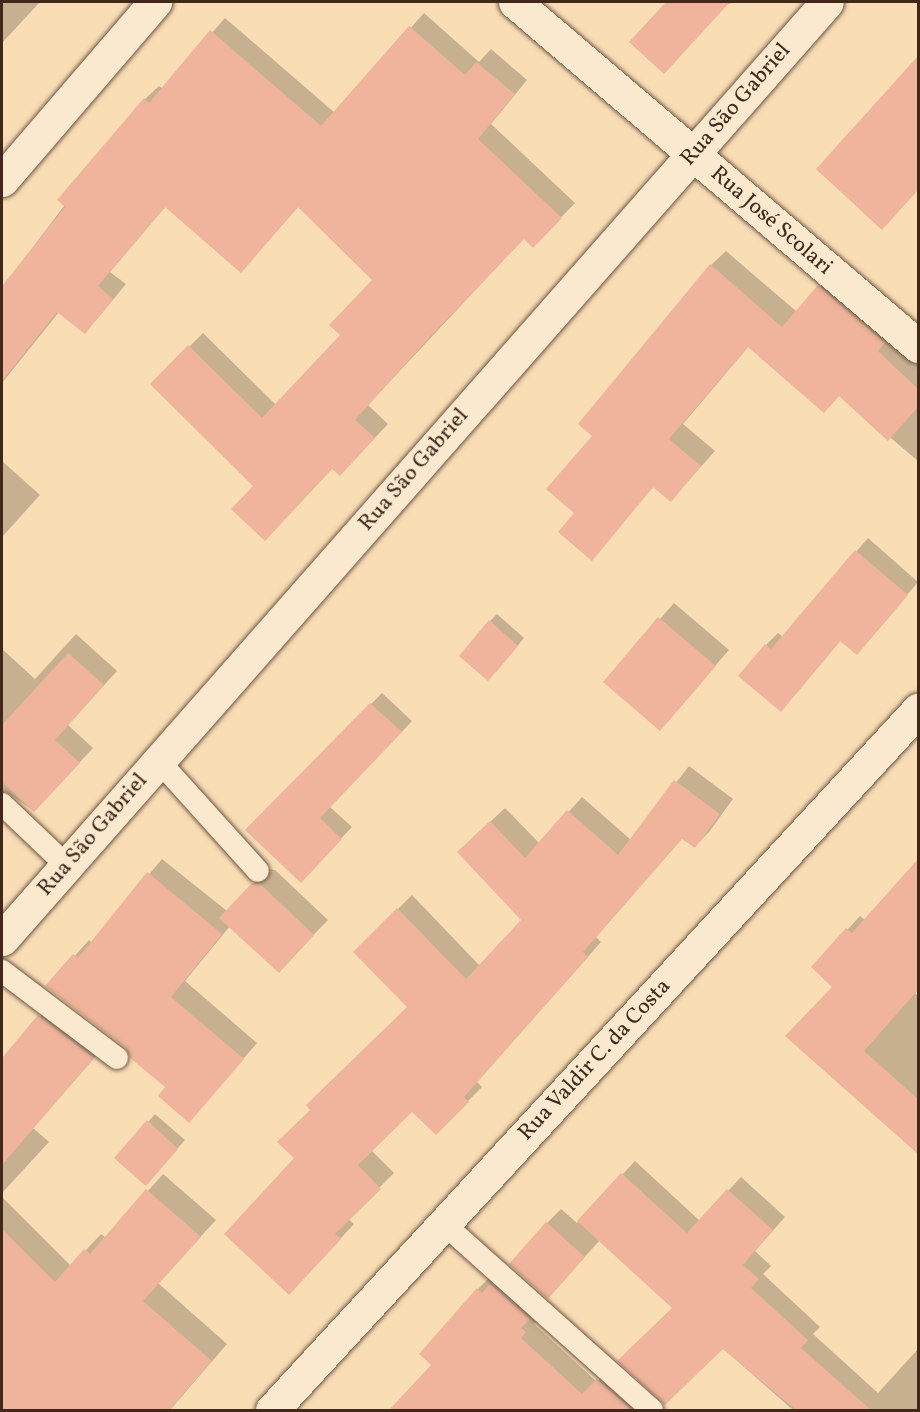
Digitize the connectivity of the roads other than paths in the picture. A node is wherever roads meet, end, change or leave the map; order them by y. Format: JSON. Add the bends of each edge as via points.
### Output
{"nodes":[{"id":1,"x":155,"y":2,"type":"edge"},
{"id":2,"x":515,"y":2,"type":"edge"},
{"id":3,"x":827,"y":2,"type":"edge"},
{"id":4,"x":693,"y":153,"type":"junction"},
{"id":5,"x":2,"y":180,"type":"edge"},
{"id":6,"x":918,"y":346,"type":"edge"},
{"id":7,"x":918,"y":710,"type":"edge"},
{"id":8,"x":158,"y":760,"type":"junction"},
{"id":9,"x":2,"y":804,"type":"edge"},
{"id":10,"x":66,"y":865,"type":"junction"},
{"id":11,"x":258,"y":871,"type":"dead end"},
{"id":12,"x":2,"y":939,"type":"edge"},
{"id":13,"x":2,"y":971,"type":"edge"},
{"id":14,"x":117,"y":1058,"type":"dead end"},
{"id":15,"x":444,"y":1224,"type":"junction"},
{"id":16,"x":272,"y":1410,"type":"edge"},
{"id":17,"x":652,"y":1410,"type":"edge"}],
"edges":[{"from":1,"to":5,"type":"street"},
{"from":2,"to":4,"type":"street","name":"Rua José Scolari"},
{"from":3,"to":4,"type":"street","name":"Rua São Gabriel"},
{"from":4,"to":6,"type":"street","name":"Rua José Scolari"},
{"from":4,"to":8,"type":"street","name":"Rua São Gabriel"},
{"from":7,"to":15,"type":"street","name":"Rua Valdir C. da Costa"},
{"from":8,"to":10,"type":"street","name":"Rua São Gabriel"},
{"from":8,"to":11,"type":"lane"},
{"from":9,"to":10,"type":"lane"},
{"from":10,"to":12,"type":"street","name":"Rua São Gabriel"},
{"from":13,"to":14,"type":"lane"},
{"from":15,"to":16,"type":"street","name":"Rua Valdir C. da Costa"},
{"from":15,"to":17,"type":"lane"}]}
